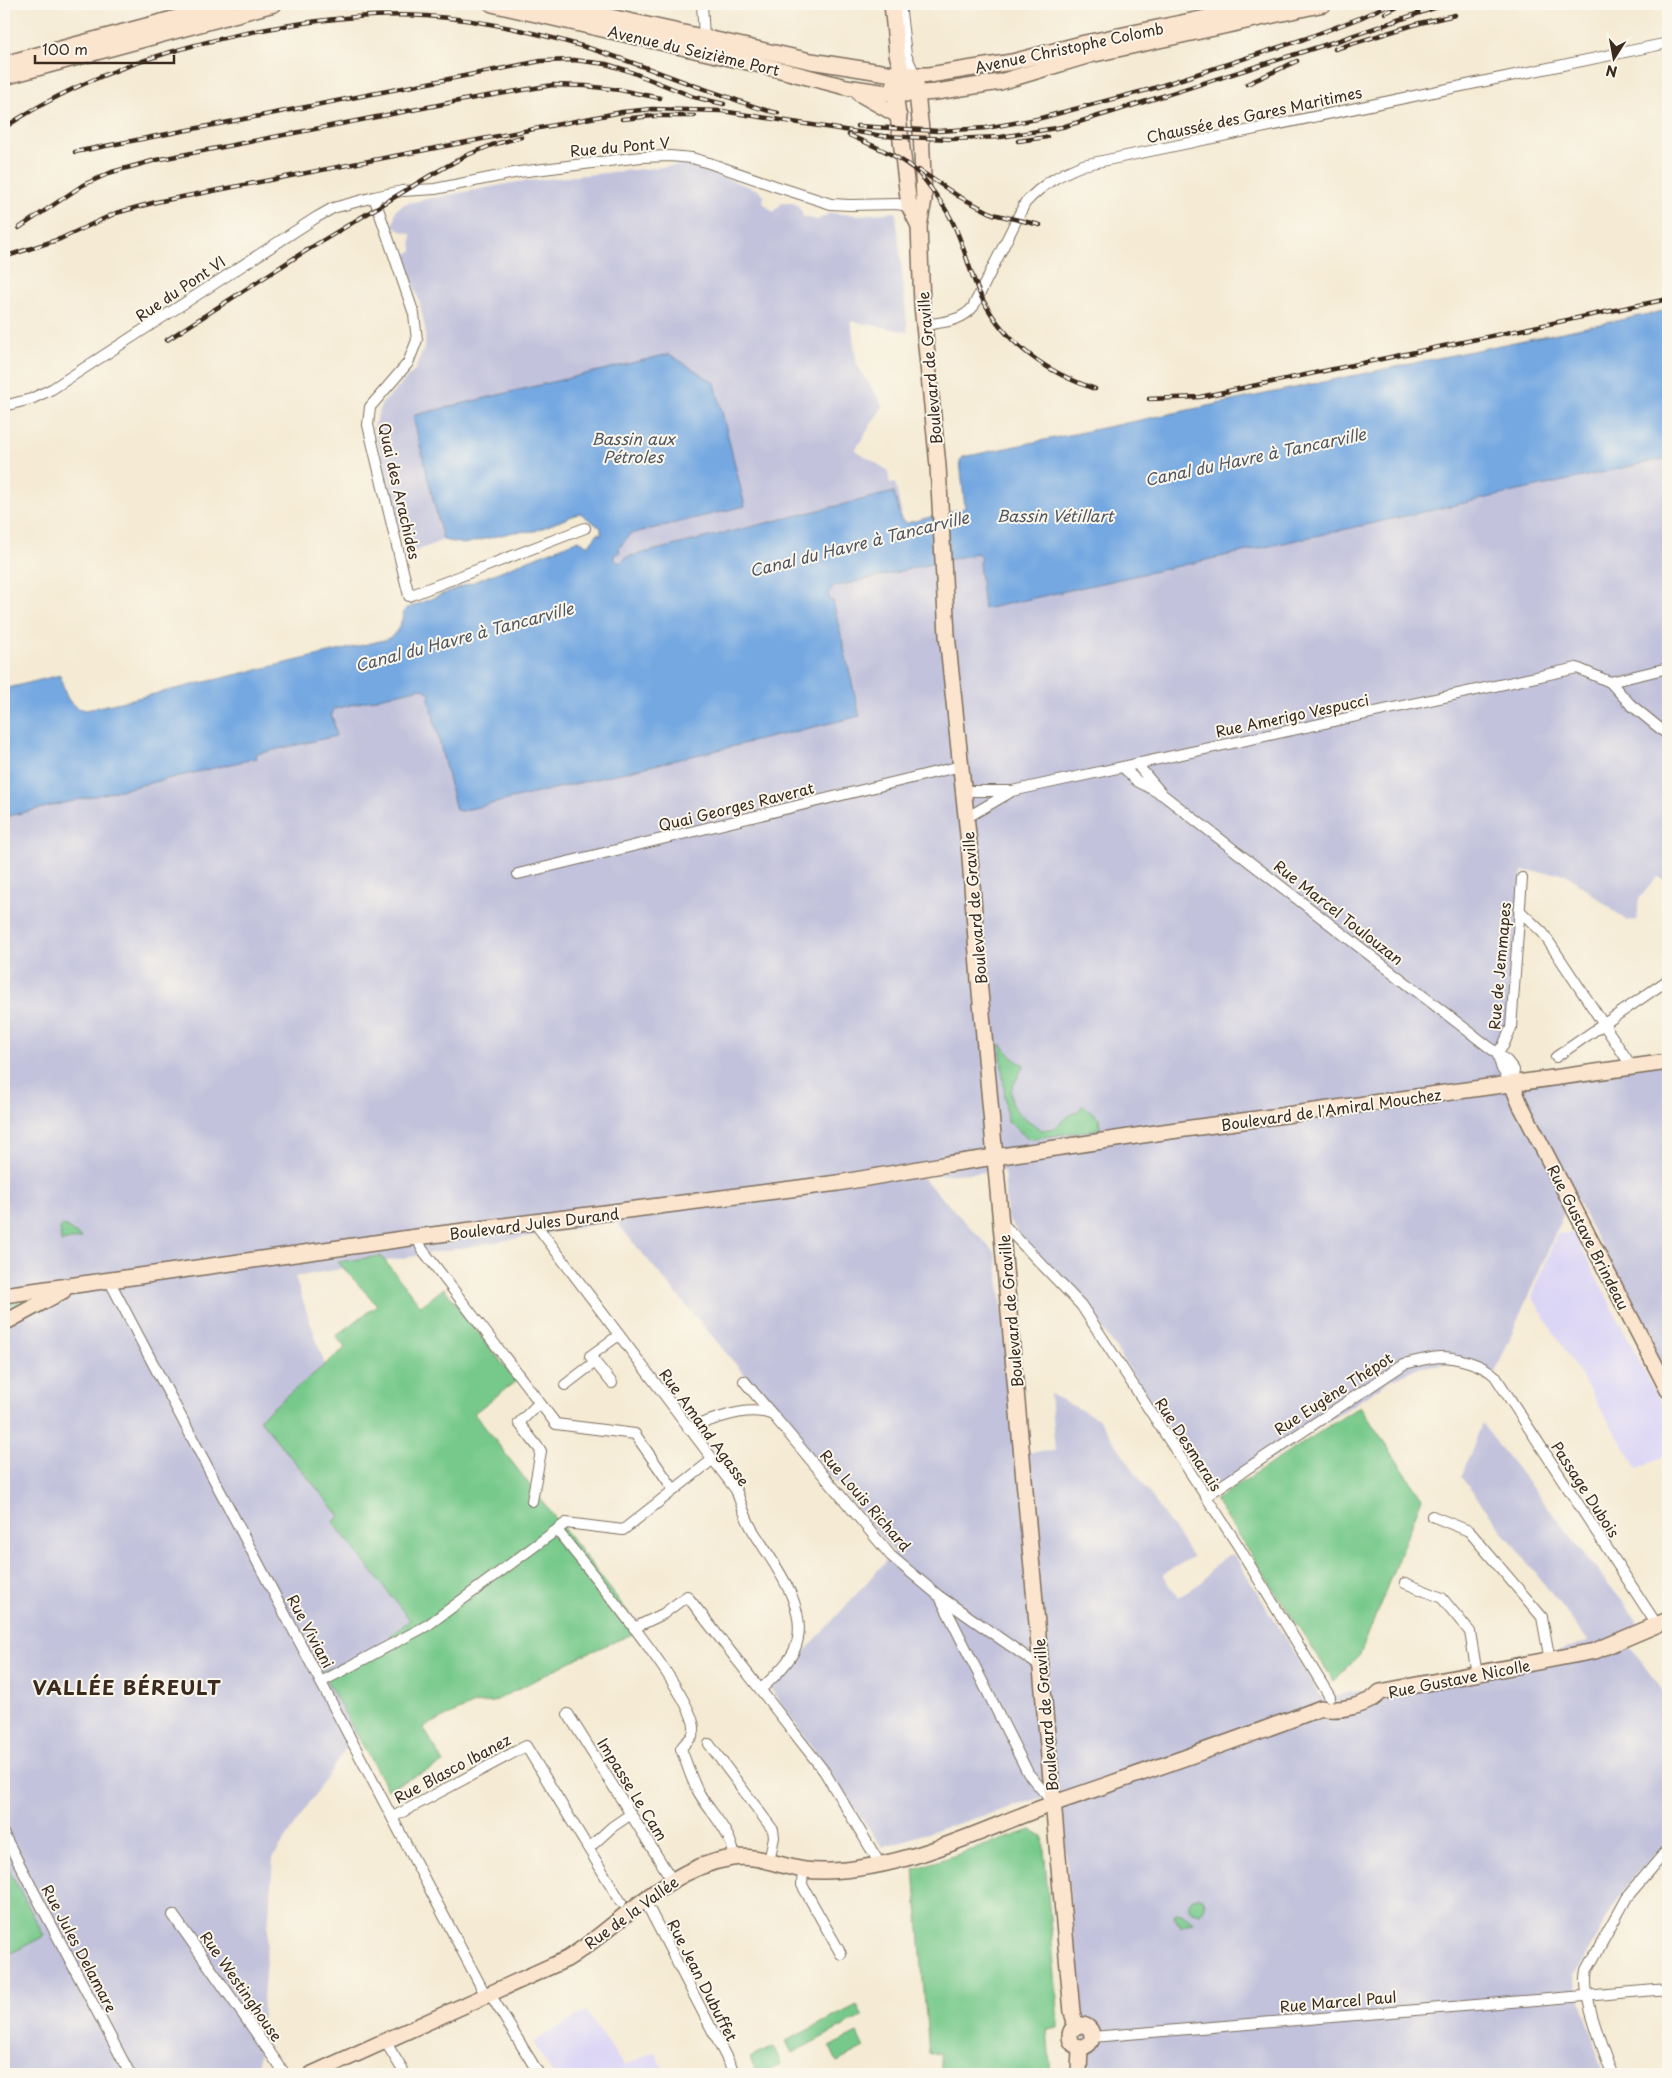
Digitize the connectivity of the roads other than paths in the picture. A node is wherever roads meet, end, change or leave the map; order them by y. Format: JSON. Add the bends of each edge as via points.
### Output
{"nodes":[{"id":1,"x":229,"y":4,"type":"edge"},
{"id":2,"x":274,"y":4,"type":"edge"},
{"id":3,"x":492,"y":4,"type":"edge"},
{"id":4,"x":551,"y":4,"type":"edge"},
{"id":5,"x":702,"y":4,"type":"edge"},
{"id":6,"x":885,"y":4,"type":"edge"},
{"id":7,"x":892,"y":4,"type":"edge"},
{"id":8,"x":900,"y":4,"type":"edge"},
{"id":9,"x":1274,"y":4,"type":"edge"},
{"id":10,"x":1324,"y":4,"type":"edge"},
{"id":11,"x":704,"y":37,"type":"junction"},
{"id":12,"x":1668,"y":43,"type":"edge"},
{"id":13,"x":4,"y":64,"type":"edge"},
{"id":14,"x":766,"y":66,"type":"junction"},
{"id":15,"x":4,"y":77,"type":"edge"},
{"id":16,"x":905,"y":84,"type":"junction"},
{"id":17,"x":846,"y":86,"type":"junction"},
{"id":18,"x":899,"y":116,"type":"junction"},
{"id":19,"x":374,"y":197,"type":"junction"},
{"id":20,"x":916,"y":207,"type":"junction"},
{"id":21,"x":924,"y":325,"type":"junction"},
{"id":22,"x":4,"y":406,"type":"edge"},
{"id":23,"x":585,"y":528,"type":"dead end"},
{"id":24,"x":1668,"y":668,"type":"edge"},
{"id":25,"x":1610,"y":682,"type":"junction"},
{"id":26,"x":1668,"y":735,"type":"edge"},
{"id":27,"x":1140,"y":763,"type":"junction"},
{"id":28,"x":961,"y":766,"type":"junction"},
{"id":29,"x":1123,"y":767,"type":"junction"},
{"id":30,"x":963,"y":791,"type":"junction"},
{"id":31,"x":1012,"y":791,"type":"junction"},
{"id":32,"x":1162,"y":795,"type":"junction"},
{"id":33,"x":966,"y":818,"type":"junction"},
{"id":34,"x":518,"y":874,"type":"dead end"},
{"id":35,"x":1522,"y":878,"type":"dead end"},
{"id":36,"x":1519,"y":910,"type":"junction"},
{"id":37,"x":1668,"y":980,"type":"edge"},
{"id":38,"x":1604,"y":1024,"type":"junction"},
{"id":39,"x":1496,"y":1053,"type":"junction"},
{"id":40,"x":1556,"y":1057,"type":"dead end"},
{"id":41,"x":1668,"y":1062,"type":"edge"},
{"id":42,"x":1632,"y":1067,"type":"junction"},
{"id":43,"x":1512,"y":1084,"type":"junction"},
{"id":44,"x":995,"y":1158,"type":"junction"},
{"id":45,"x":534,"y":1222,"type":"junction"},
{"id":46,"x":1002,"y":1223,"type":"junction"},
{"id":47,"x":417,"y":1237,"type":"junction"},
{"id":48,"x":109,"y":1280,"type":"junction"},
{"id":49,"x":73,"y":1286,"type":"junction"},
{"id":50,"x":4,"y":1295,"type":"edge"},
{"id":51,"x":4,"y":1323,"type":"edge"},
{"id":52,"x":619,"y":1335,"type":"junction"},
{"id":53,"x":595,"y":1362,"type":"junction"},
{"id":54,"x":1489,"y":1370,"type":"joint"},
{"id":55,"x":744,"y":1381,"type":"dead end"},
{"id":56,"x":612,"y":1383,"type":"dead end"},
{"id":57,"x":565,"y":1385,"type":"dead end"},
{"id":58,"x":1668,"y":1390,"type":"edge"},
{"id":59,"x":539,"y":1403,"type":"junction"},
{"id":60,"x":773,"y":1415,"type":"junction"},
{"id":61,"x":688,"y":1428,"type":"junction"},
{"id":62,"x":712,"y":1460,"type":"junction"},
{"id":63,"x":674,"y":1490,"type":"junction"},
{"id":64,"x":1206,"y":1496,"type":"junction"},
{"id":65,"x":532,"y":1501,"type":"dead end"},
{"id":66,"x":1432,"y":1516,"type":"dead end"},
{"id":67,"x":556,"y":1530,"type":"junction"},
{"id":68,"x":1405,"y":1583,"type":"dead end"},
{"id":69,"x":939,"y":1596,"type":"junction"},
{"id":70,"x":1663,"y":1623,"type":"edge"},
{"id":71,"x":634,"y":1628,"type":"junction"},
{"id":72,"x":1550,"y":1660,"type":"junction"},
{"id":73,"x":1041,"y":1667,"type":"junction"},
{"id":74,"x":1477,"y":1674,"type":"junction"},
{"id":75,"x":321,"y":1682,"type":"junction"},
{"id":76,"x":761,"y":1689,"type":"junction"},
{"id":77,"x":1322,"y":1705,"type":"junction"},
{"id":78,"x":568,"y":1714,"type":"dead end"},
{"id":79,"x":709,"y":1744,"type":"dead end"},
{"id":80,"x":1053,"y":1804,"type":"junction"},
{"id":81,"x":631,"y":1814,"type":"junction"},
{"id":82,"x":392,"y":1817,"type":"junction"},
{"id":83,"x":4,"y":1835,"type":"edge"},
{"id":84,"x":589,"y":1848,"type":"junction"},
{"id":85,"x":1668,"y":1849,"type":"edge"},
{"id":86,"x":735,"y":1858,"type":"junction"},
{"id":87,"x":769,"y":1862,"type":"junction"},
{"id":88,"x":880,"y":1864,"type":"junction"},
{"id":89,"x":803,"y":1870,"type":"junction"},
{"id":90,"x":672,"y":1880,"type":"junction"},
{"id":91,"x":644,"y":1899,"type":"junction"},
{"id":92,"x":621,"y":1902,"type":"dead end"},
{"id":93,"x":173,"y":1915,"type":"dead end"},
{"id":94,"x":841,"y":1954,"type":"dead end"},
{"id":95,"x":1668,"y":1989,"type":"edge"},
{"id":96,"x":488,"y":1995,"type":"junction"},
{"id":97,"x":1587,"y":1996,"type":"junction"},
{"id":98,"x":1076,"y":2027,"type":"junction"},
{"id":99,"x":1092,"y":2037,"type":"junction"},
{"id":100,"x":385,"y":2042,"type":"junction"},
{"id":101,"x":1080,"y":2047,"type":"junction"},
{"id":102,"x":130,"y":2074,"type":"edge"},
{"id":103,"x":285,"y":2074,"type":"edge"},
{"id":104,"x":312,"y":2074,"type":"edge"},
{"id":105,"x":405,"y":2074,"type":"edge"},
{"id":106,"x":540,"y":2074,"type":"edge"},
{"id":107,"x":735,"y":2074,"type":"edge"},
{"id":108,"x":1079,"y":2074,"type":"edge"},
{"id":109,"x":1612,"y":2074,"type":"edge"}],
"edges":[{"from":1,"to":13,"type":"street"},
{"from":2,"to":15,"type":"street"},
{"from":3,"to":14,"type":"street","name":"Avenue du Seizième Port"},
{"from":4,"to":11,"type":"street","name":"Avenue du Seizième Port"},
{"from":5,"to":11,"type":"street"},
{"from":6,"to":16,"type":"street","name":"Boulevard de Graville"},
{"from":7,"to":16,"type":"street","via":[[897,54]]},
{"from":8,"to":16,"type":"street","name":"Boulevard de Graville","via":[[906,55]]},
{"from":9,"to":16,"type":"street","name":"Avenue Christophe Colomb","via":[[1012,62],[929,75]]},
{"from":10,"to":16,"type":"street","via":[[1090,55],[1000,82]]},
{"from":11,"to":16,"type":"street","name":"Avenue du Seizième Port"},
{"from":12,"to":21,"type":"street","name":"Chaussée des Gares Maritimes","via":[[1083,165],[1057,175],[1025,203],[967,314]]},
{"from":14,"to":16,"type":"street","via":[[802,67]]},
{"from":14,"to":17,"type":"street","name":"Avenue du Seizième Port"},
{"from":16,"to":17,"type":"street","name":"Avenue du Seizième Port"},
{"from":16,"to":18,"type":"street","name":"Boulevard de Graville"},
{"from":16,"to":20,"type":"street","name":"Boulevard de Graville","via":[[924,200]]},
{"from":17,"to":18,"type":"street"},
{"from":18,"to":20,"type":"street","name":"Boulevard de Graville"},
{"from":19,"to":20,"type":"street","name":"Rue du Pont V","via":[[519,172],[670,156],[709,163],[831,204]]},
{"from":19,"to":22,"type":"street","name":"Rue du Pont VI","via":[[333,208],[52,389]]},
{"from":19,"to":23,"type":"street","name":"Quai des Arachides","via":[[414,314],[416,340],[408,363],[370,407],[368,416],[409,596]]},
{"from":20,"to":21,"type":"street","name":"Boulevard de Graville"},
{"from":21,"to":28,"type":"street","name":"Boulevard de Graville"},
{"from":24,"to":25,"type":"street"},
{"from":25,"to":26,"type":"street","via":[[1630,704]]},
{"from":25,"to":27,"type":"street","name":"Rue Amerigo Vespucci","via":[[1577,668]]},
{"from":27,"to":29,"type":"street","name":"Rue Amerigo Vespucci"},
{"from":27,"to":32,"type":"street","name":"Rue Marcel Toulouzan","via":[[1140,768]]},
{"from":28,"to":30,"type":"street","name":"Boulevard de Graville"},
{"from":28,"to":34,"type":"street","name":"Quai Georges Raverat"},
{"from":29,"to":31,"type":"street","name":"Rue Amerigo Vespucci"},
{"from":29,"to":32,"type":"street","name":"Rue Marcel Toulouzan","via":[[1137,781]]},
{"from":30,"to":31,"type":"street","name":"Rue Amerigo Vespucci"},
{"from":30,"to":33,"type":"street","name":"Boulevard de Graville"},
{"from":31,"to":33,"type":"street","name":"Rue Amerigo Vespucci"},
{"from":32,"to":39,"type":"street","name":"Rue Marcel Toulouzan"},
{"from":33,"to":44,"type":"street","name":"Boulevard de Graville"},
{"from":35,"to":36,"type":"street","name":"Rue de Jemmapes"},
{"from":36,"to":38,"type":"street","via":[[1543,933]]},
{"from":36,"to":39,"type":"street","name":"Rue de Jemmapes","via":[[1511,1028]]},
{"from":37,"to":38,"type":"street"},
{"from":38,"to":40,"type":"street"},
{"from":38,"to":42,"type":"street"},
{"from":39,"to":43,"type":"street","name":"Rue Marcel Toulouzan"},
{"from":41,"to":42,"type":"street","name":"Boulevard de l'Amiral Mouchez"},
{"from":42,"to":43,"type":"street","name":"Boulevard de l'Amiral Mouchez"},
{"from":43,"to":44,"type":"street","name":"Boulevard de l'Amiral Mouchez"},
{"from":43,"to":58,"type":"street","name":"Rue Gustave Brindeau"},
{"from":44,"to":45,"type":"street","name":"Boulevard Jules Durand","via":[[838,1183]]},
{"from":44,"to":46,"type":"street","name":"Boulevard de Graville"},
{"from":45,"to":47,"type":"street","name":"Boulevard Jules Durand"},
{"from":45,"to":52,"type":"street","name":"Rue Amand Agasse"},
{"from":46,"to":64,"type":"street","name":"Rue Desmarais","via":[[1081,1306]]},
{"from":46,"to":73,"type":"street","name":"Boulevard de Graville"},
{"from":47,"to":48,"type":"street","name":"Boulevard Jules Durand"},
{"from":47,"to":59,"type":"street","via":[[422,1249]]},
{"from":48,"to":49,"type":"street","name":"Boulevard Jules Durand"},
{"from":48,"to":75,"type":"street","name":"Rue Viviani"},
{"from":49,"to":50,"type":"street","name":"Boulevard Jules Durand"},
{"from":49,"to":51,"type":"street","name":"Boulevard Jules Durand"},
{"from":52,"to":53,"type":"street","via":[[590,1356]]},
{"from":52,"to":61,"type":"street","name":"Rue Amand Agasse"},
{"from":53,"to":56,"type":"street"},
{"from":53,"to":57,"type":"street"},
{"from":54,"to":64,"type":"street","name":"Rue Eugène Thépot","via":[[1441,1357],[1404,1364]]},
{"from":54,"to":70,"type":"street","name":"Passage Dubois"},
{"from":55,"to":60,"type":"street","name":"Rue Louis Richard"},
{"from":59,"to":63,"type":"street","via":[[556,1424],[635,1434]]},
{"from":59,"to":65,"type":"street","via":[[519,1423],[541,1451]]},
{"from":60,"to":61,"type":"street","via":[[756,1410]]},
{"from":60,"to":69,"type":"street","name":"Rue Louis Richard","via":[[891,1556]]},
{"from":61,"to":62,"type":"street","name":"Rue Amand Agasse"},
{"from":62,"to":63,"type":"street"},
{"from":62,"to":76,"type":"street","name":"Rue Amand Agasse","via":[[736,1490],[751,1527],[785,1581],[796,1610],[798,1637],[794,1652]]},
{"from":63,"to":67,"type":"street","via":[[623,1530],[566,1523]]},
{"from":64,"to":77,"type":"street","name":"Rue Desmarais"},
{"from":66,"to":72,"type":"street","via":[[1469,1530],[1542,1617]]},
{"from":67,"to":71,"type":"street"},
{"from":67,"to":75,"type":"street","via":[[428,1625]]},
{"from":68,"to":74,"type":"street","via":[[1442,1598],[1470,1632]]},
{"from":69,"to":73,"type":"street","name":"Rue Louis Richard"},
{"from":69,"to":80,"type":"street","via":[[1028,1772]]},
{"from":70,"to":72,"type":"street","name":"Rue Gustave Nicolle","via":[[1595,1651]]},
{"from":71,"to":76,"type":"street","via":[[664,1614],[687,1596]]},
{"from":71,"to":86,"type":"street","via":[[683,1696],[694,1732],[681,1749],[698,1792],[725,1829]]},
{"from":72,"to":74,"type":"street","name":"Rue Gustave Nicolle"},
{"from":73,"to":80,"type":"street","name":"Boulevard de Graville"},
{"from":74,"to":77,"type":"street","name":"Rue Gustave Nicolle","via":[[1380,1692],[1374,1700],[1332,1711]]},
{"from":75,"to":82,"type":"street","name":"Rue Viviani"},
{"from":76,"to":88,"type":"street","via":[[824,1771]]},
{"from":77,"to":80,"type":"street","name":"Rue Gustave Nicolle"},
{"from":78,"to":81,"type":"street","name":"Impasse Le Cam"},
{"from":79,"to":87,"type":"street","via":[[773,1830]]},
{"from":80,"to":88,"type":"street","name":"Rue de la Vallée","via":[[948,1845]]},
{"from":80,"to":98,"type":"street","name":"Boulevard de Graville"},
{"from":81,"to":84,"type":"street"},
{"from":81,"to":90,"type":"street","name":"Impasse Le Cam"},
{"from":82,"to":84,"type":"street","name":"Rue Blasco Ibanez","via":[[526,1746]]},
{"from":82,"to":96,"type":"street","name":"Rue Viviani"},
{"from":83,"to":102,"type":"street","name":"Rue Jules Delamare"},
{"from":84,"to":92,"type":"street"},
{"from":85,"to":97,"type":"street","via":[[1627,1897],[1586,1970]]},
{"from":86,"to":87,"type":"street","name":"Rue de la Vallée"},
{"from":86,"to":90,"type":"street","name":"Rue de la Vallée","via":[[704,1865]]},
{"from":87,"to":89,"type":"street","name":"Rue de la Vallée"},
{"from":88,"to":89,"type":"street","name":"Rue de la Vallée"},
{"from":89,"to":94,"type":"street","via":[[802,1885]]},
{"from":90,"to":91,"type":"street","name":"Rue de la Vallée"},
{"from":91,"to":96,"type":"street","name":"Rue de la Vallée","via":[[567,1959]]},
{"from":91,"to":107,"type":"street","name":"Rue Jean Dubuffet"},
{"from":93,"to":103,"type":"street","name":"Rue Westinghouse"},
{"from":95,"to":97,"type":"street","name":"Rue Marcel Paul"},
{"from":96,"to":100,"type":"street","name":"Rue de la Vallée"},
{"from":96,"to":106,"type":"street","name":"Rue Viviani"},
{"from":97,"to":99,"type":"street","name":"Rue Marcel Paul"},
{"from":97,"to":109,"type":"street"},
{"from":98,"to":99,"type":"street","via":[[1087,2028]]},
{"from":98,"to":101,"type":"street","via":[[1070,2038]]},
{"from":99,"to":101,"type":"street","via":[[1089,2043]]},
{"from":100,"to":104,"type":"street","name":"Rue de la Vallée"},
{"from":100,"to":105,"type":"street"},
{"from":101,"to":108,"type":"street"}]}
